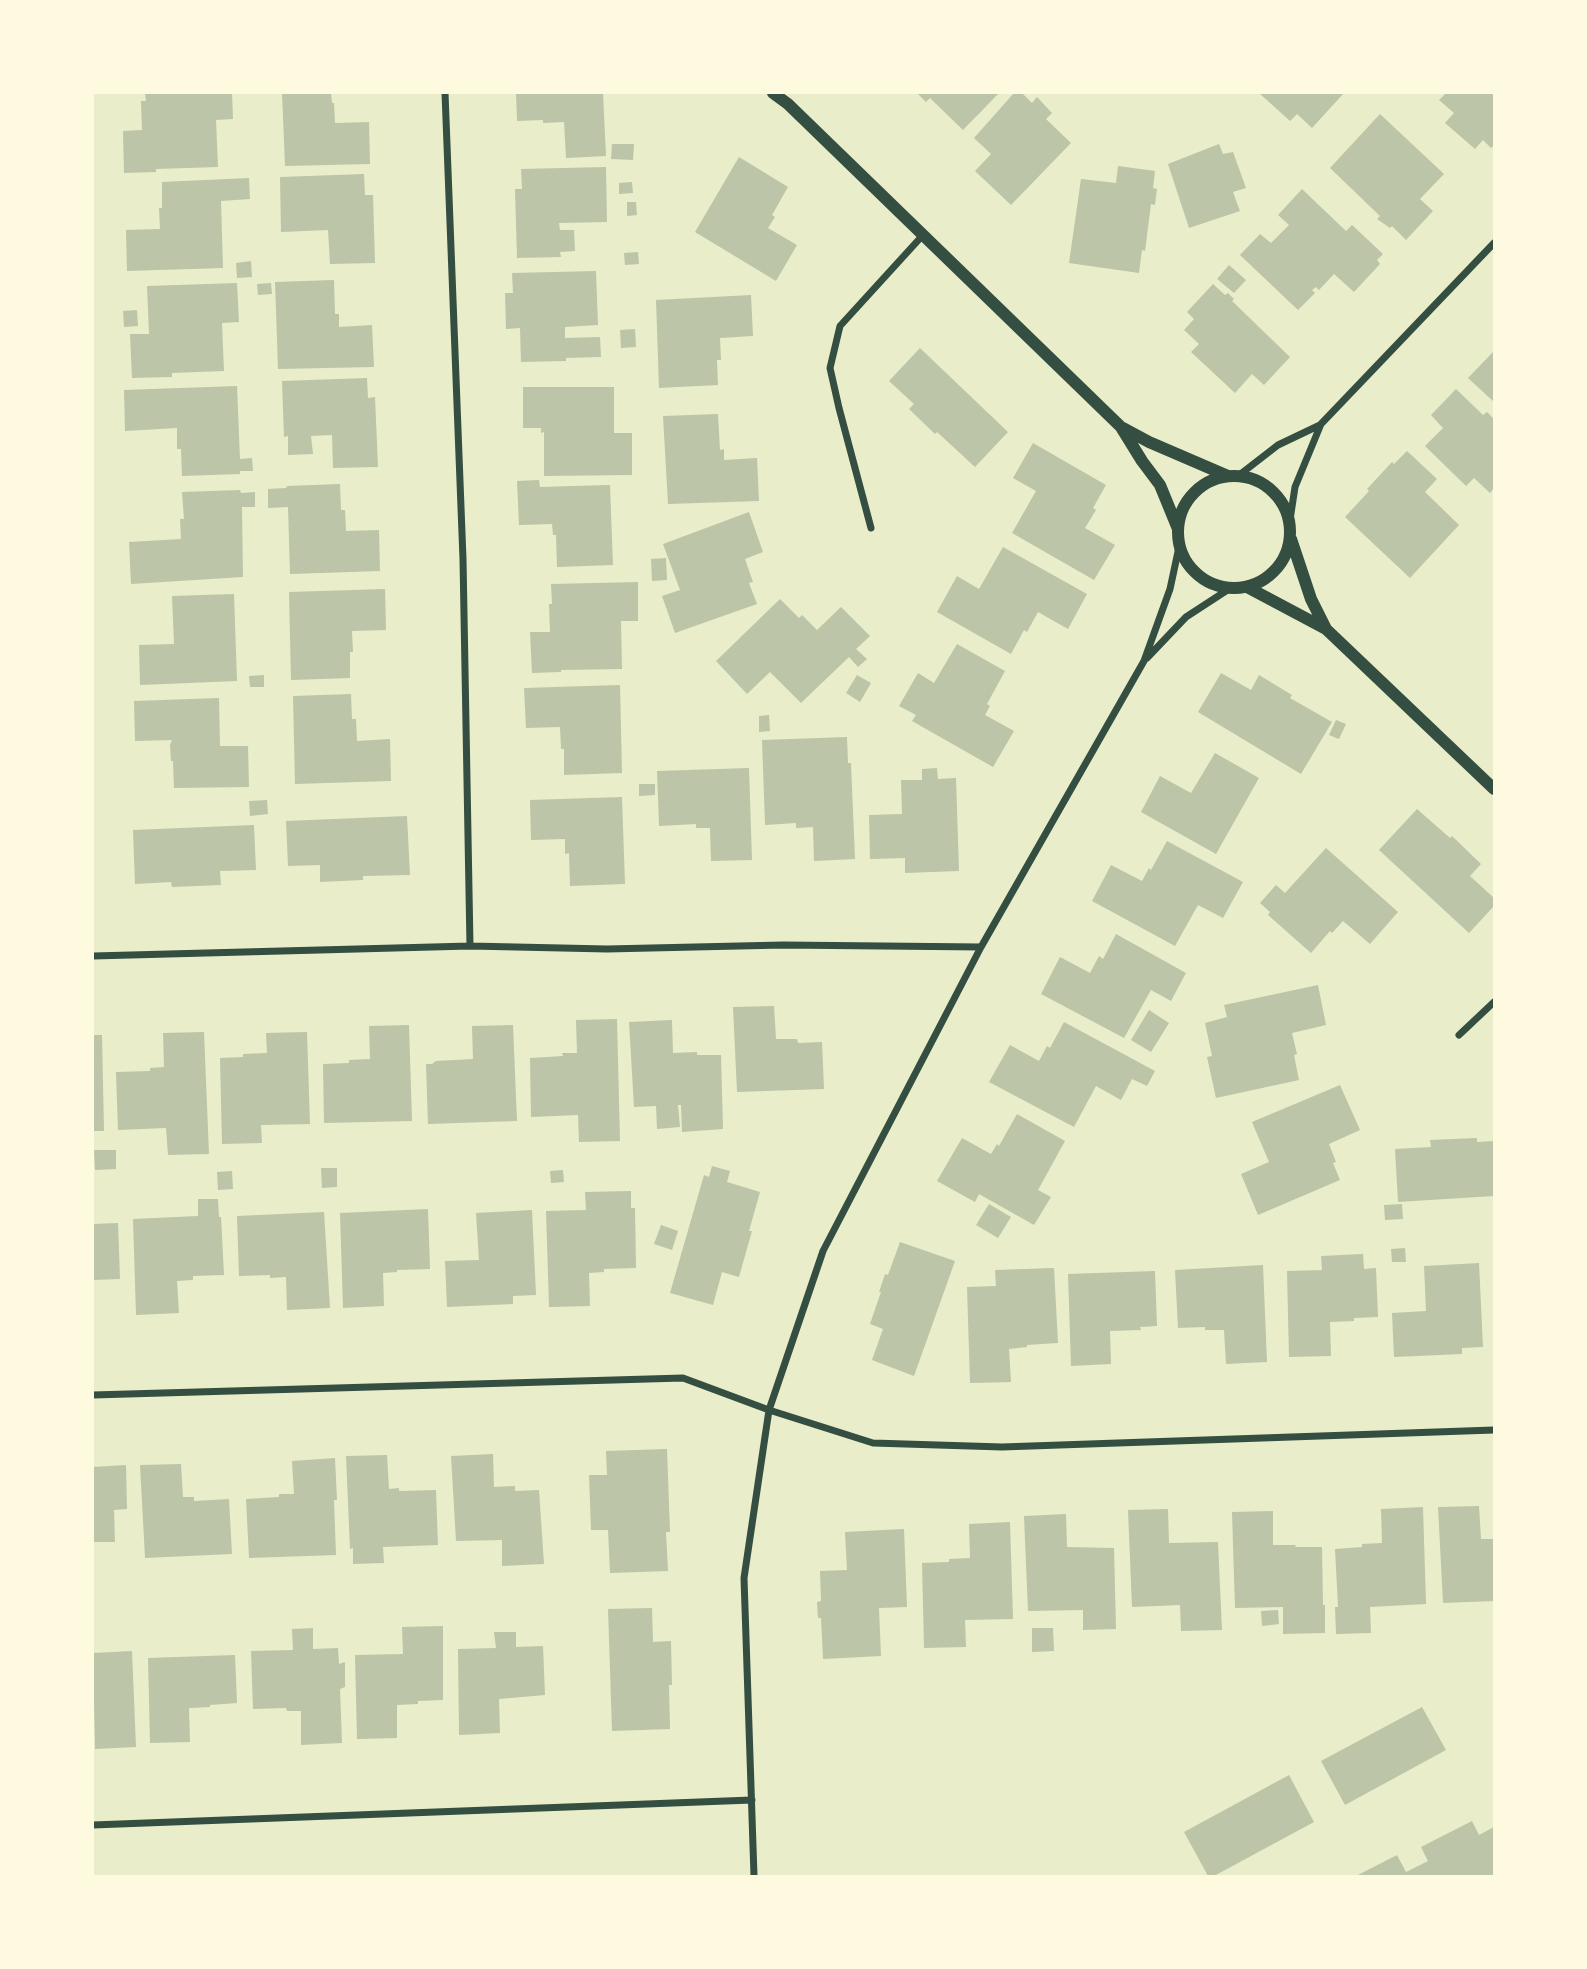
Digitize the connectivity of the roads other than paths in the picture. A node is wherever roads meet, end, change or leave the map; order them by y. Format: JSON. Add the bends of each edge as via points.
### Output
{"nodes":[{"id":1,"x":445,"y":93,"type":"edge"},
{"id":2,"x":773,"y":93,"type":"edge"},
{"id":3,"x":923,"y":235,"type":"junction"},
{"id":4,"x":1494,"y":243,"type":"edge"},
{"id":5,"x":1321,"y":424,"type":"junction"},
{"id":6,"x":1121,"y":427,"type":"junction"},
{"id":7,"x":1233,"y":476,"type":"junction"},
{"id":8,"x":1290,"y":520,"type":"junction"},
{"id":9,"x":872,"y":528,"type":"dead end"},
{"id":10,"x":1178,"y":529,"type":"junction"},
{"id":11,"x":1291,"y":539,"type":"junction"},
{"id":12,"x":1179,"y":547,"type":"junction"},
{"id":13,"x":1247,"y":587,"type":"junction"},
{"id":14,"x":1229,"y":589,"type":"junction"},
{"id":15,"x":1326,"y":629,"type":"junction"},
{"id":16,"x":1144,"y":661,"type":"junction"},
{"id":17,"x":1494,"y":789,"type":"edge"},
{"id":18,"x":470,"y":946,"type":"junction"},
{"id":19,"x":981,"y":947,"type":"junction"},
{"id":20,"x":93,"y":956,"type":"edge"},
{"id":21,"x":1494,"y":1002,"type":"edge"},
{"id":22,"x":1458,"y":1035,"type":"dead end"},
{"id":23,"x":93,"y":1395,"type":"edge"},
{"id":24,"x":769,"y":1410,"type":"junction"},
{"id":25,"x":1494,"y":1430,"type":"edge"},
{"id":26,"x":752,"y":1800,"type":"junction"},
{"id":27,"x":93,"y":1825,"type":"edge"},
{"id":28,"x":754,"y":1876,"type":"edge"}],
"edges":[{"from":1,"to":18,"type":"street","via":[[463,559]]},
{"from":2,"to":3,"type":"street"},
{"from":3,"to":6,"type":"street"},
{"from":3,"to":9,"type":"street","via":[[840,326],[830,368]]},
{"from":4,"to":5,"type":"street"},
{"from":5,"to":7,"type":"street","via":[[1278,445]]},
{"from":5,"to":8,"type":"street","via":[[1295,487]]},
{"from":6,"to":7,"type":"street"},
{"from":6,"to":10,"type":"street","via":[[1160,485]]},
{"from":7,"to":8,"type":"street","via":[[1265,485],[1285,506]]},
{"from":7,"to":10,"type":"street","via":[[1199,488],[1188,500]]},
{"from":8,"to":11,"type":"street"},
{"from":10,"to":12,"type":"street"},
{"from":11,"to":13,"type":"street","via":[[1276,570]]},
{"from":11,"to":15,"type":"street"},
{"from":12,"to":14,"type":"street","via":[[1203,579]]},
{"from":12,"to":16,"type":"street","via":[[1170,589]]},
{"from":13,"to":14,"type":"street"},
{"from":13,"to":15,"type":"street"},
{"from":14,"to":16,"type":"street","via":[[1186,617]]},
{"from":15,"to":17,"type":"street"},
{"from":16,"to":19,"type":"street"},
{"from":18,"to":19,"type":"street"},
{"from":18,"to":20,"type":"street"},
{"from":19,"to":24,"type":"street","via":[[823,1251]]},
{"from":21,"to":22,"type":"street"},
{"from":23,"to":24,"type":"street","via":[[683,1378]]},
{"from":24,"to":25,"type":"street","via":[[873,1443],[912,1445],[1002,1447]]},
{"from":24,"to":26,"type":"street","via":[[744,1578]]},
{"from":26,"to":27,"type":"street"},
{"from":26,"to":28,"type":"street"}]}
